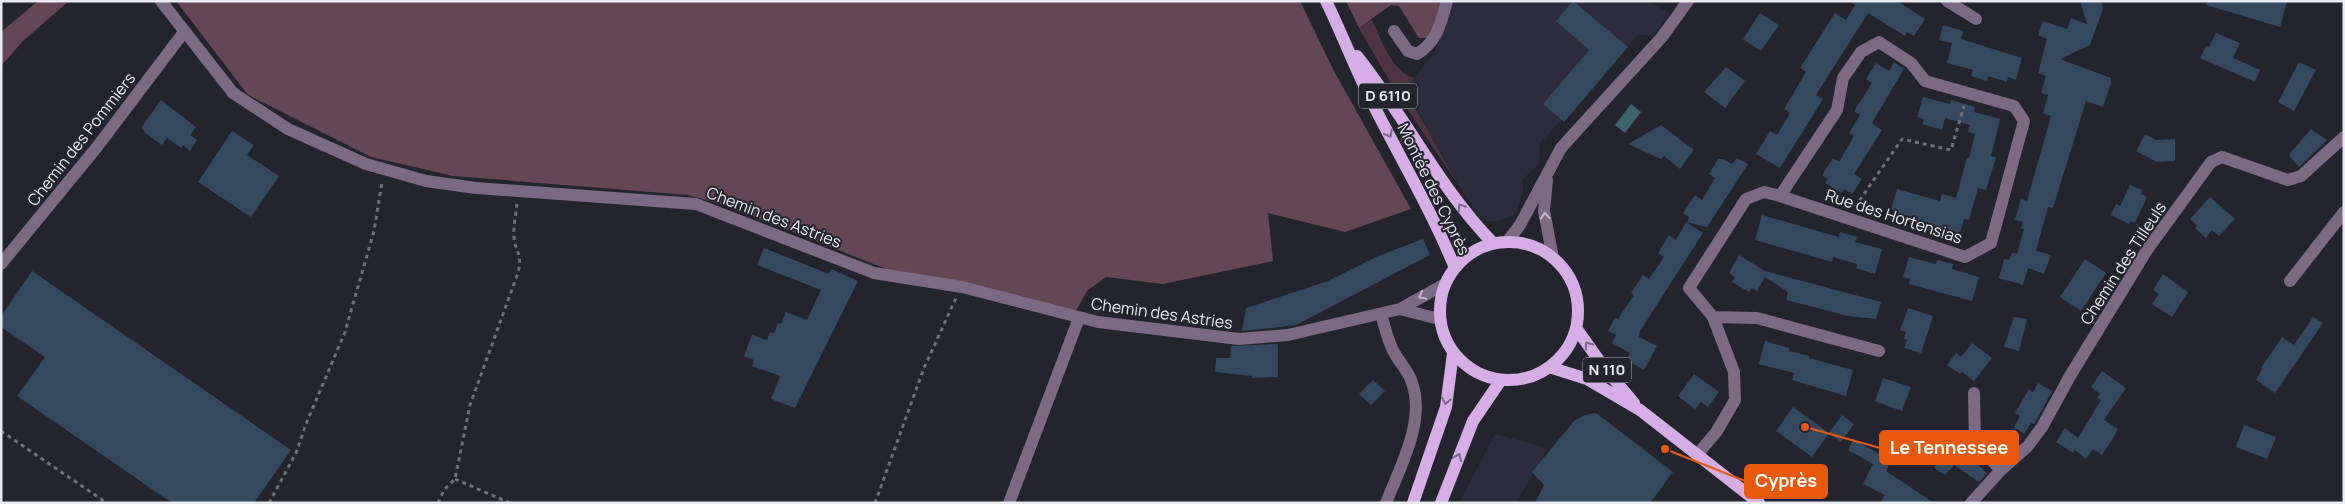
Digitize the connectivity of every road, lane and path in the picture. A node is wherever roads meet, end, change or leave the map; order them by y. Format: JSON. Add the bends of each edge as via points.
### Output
{"nodes":[{"id":1,"x":161,"y":1,"type":"edge"},
{"id":2,"x":1326,"y":1,"type":"edge"},
{"id":3,"x":1447,"y":1,"type":"edge"},
{"id":4,"x":1688,"y":1,"type":"edge"},
{"id":5,"x":1947,"y":1,"type":"edge"},
{"id":6,"x":1976,"y":19,"type":"dead end"},
{"id":7,"x":1394,"y":31,"type":"dead end"},
{"id":8,"x":184,"y":32,"type":"junction"},
{"id":9,"x":1346,"y":42,"type":"junction"},
{"id":10,"x":1968,"y":94,"type":"junction"},
{"id":11,"x":2344,"y":137,"type":"edge"},
{"id":12,"x":384,"y":170,"type":"junction"},
{"id":13,"x":1548,"y":175,"type":"junction"},
{"id":14,"x":518,"y":190,"type":"junction"},
{"id":15,"x":1780,"y":196,"type":"junction"},
{"id":16,"x":2344,"y":212,"type":"edge"},
{"id":17,"x":1847,"y":218,"type":"junction"},
{"id":18,"x":1507,"y":242,"type":"junction"},
{"id":19,"x":1493,"y":243,"type":"junction"},
{"id":20,"x":1553,"y":258,"type":"junction"},
{"id":21,"x":1,"y":264,"type":"edge"},
{"id":22,"x":1455,"y":268,"type":"junction"},
{"id":23,"x":2290,"y":281,"type":"dead end"},
{"id":24,"x":1445,"y":284,"type":"junction"},
{"id":25,"x":962,"y":287,"type":"junction"},
{"id":26,"x":1400,"y":309,"type":"junction"},
{"id":27,"x":1381,"y":314,"type":"junction"},
{"id":28,"x":1713,"y":317,"type":"junction"},
{"id":29,"x":1079,"y":318,"type":"junction"},
{"id":30,"x":1439,"y":319,"type":"junction"},
{"id":31,"x":1576,"y":328,"type":"junction"},
{"id":32,"x":1879,"y":351,"type":"dead end"},
{"id":33,"x":1453,"y":353,"type":"junction"},
{"id":34,"x":1549,"y":368,"type":"junction"},
{"id":35,"x":1501,"y":380,"type":"junction"},
{"id":36,"x":1974,"y":393,"type":"dead end"},
{"id":37,"x":1640,"y":410,"type":"junction"},
{"id":38,"x":1,"y":431,"type":"edge"},
{"id":39,"x":1697,"y":455,"type":"junction"},
{"id":40,"x":2001,"y":470,"type":"junction"},
{"id":41,"x":455,"y":480,"type":"junction"},
{"id":42,"x":107,"y":503,"type":"edge"},
{"id":43,"x":269,"y":503,"type":"edge"},
{"id":44,"x":438,"y":503,"type":"edge"},
{"id":45,"x":510,"y":503,"type":"edge"},
{"id":46,"x":875,"y":503,"type":"edge"},
{"id":47,"x":1009,"y":503,"type":"edge"},
{"id":48,"x":1386,"y":503,"type":"edge"},
{"id":49,"x":1413,"y":503,"type":"edge"},
{"id":50,"x":1442,"y":503,"type":"edge"},
{"id":51,"x":1759,"y":503,"type":"edge"},
{"id":52,"x":1971,"y":503,"type":"edge"}],
"edges":[{"from":1,"to":8,"type":"street","name":"Chemin des Astries"},
{"from":2,"to":9,"type":"main road","name":"Montée des Cyprès","number":"D 6110"},
{"from":3,"to":7,"type":"street","via":[[1436,37],[1417,54],[1408,51]]},
{"from":4,"to":13,"type":"street","via":[[1662,36],[1561,148]]},
{"from":5,"to":6,"type":"street"},
{"from":8,"to":12,"type":"street","name":"Chemin des Astries","via":[[233,93],[288,128]]},
{"from":8,"to":21,"type":"street","name":"Chemin des Pommiers","via":[[97,147]]},
{"from":19,"to":9,"type":"main road","name":"Montée des Cyprès","number":"D 6110","one_way":true,"via":[[1467,217],[1383,89]]},
{"from":9,"to":22,"type":"main road","name":"Montée des Cyprès","number":"D 6110","one_way":true,"via":[[1374,107],[1438,227]]},
{"from":10,"to":15,"type":"street","name":"Rue des Hortensias","via":[[1925,81],[1911,63],[1879,42],[1861,52],[1843,78],[1837,110]]},
{"from":10,"to":17,"type":"path","via":[[1951,150],[1902,138]]},
{"from":10,"to":17,"type":"street","name":"Rue des Hortensias","via":[[2014,106],[2024,121],[1991,243],[1965,257]]},
{"from":11,"to":40,"type":"street","name":"Chemin des Tilleuls","via":[[2301,176],[2288,180],[2222,157],[2211,162],[2147,250],[2042,427],[2028,446]]},
{"from":12,"to":14,"type":"street","name":"Chemin des Astries","via":[[426,181]]},
{"from":12,"to":43,"type":"path","via":[[374,231],[345,332],[296,453]]},
{"from":13,"to":18,"type":"street"},
{"from":20,"to":13,"type":"street","one_way":true,"via":[[1544,211]]},
{"from":14,"to":25,"type":"street","name":"Chemin des Astries","via":[[696,204],[874,273]]},
{"from":14,"to":41,"type":"path","via":[[514,238],[520,251],[518,273],[470,406]]},
{"from":15,"to":17,"type":"street","name":"Rue des Hortensias"},
{"from":15,"to":28,"type":"street","name":"Rue des Hortensias","via":[[1764,192],[1746,199],[1689,288]]},
{"from":16,"to":23,"type":"street"},
{"from":18,"to":19,"type":"main road"},
{"from":18,"to":20,"type":"main road","via":[[1539,248]]},
{"from":19,"to":22,"type":"main road","via":[[1472,252]]},
{"from":20,"to":31,"type":"main road","via":[[1566,272],[1574,289],[1578,308]]},
{"from":22,"to":24,"type":"main road"},
{"from":24,"to":26,"type":"street","name":"Chemin des Astries","one_way":true},
{"from":24,"to":30,"type":"main road"},
{"from":25,"to":29,"type":"street","name":"Chemin des Astries"},
{"from":25,"to":46,"type":"path","via":[[924,368]]},
{"from":26,"to":27,"type":"street","name":"Chemin des Astries"},
{"from":26,"to":30,"type":"street","name":"Chemin des Astries"},
{"from":27,"to":29,"type":"street","name":"Chemin des Astries","via":[[1288,335],[1239,339]]},
{"from":27,"to":48,"type":"street","via":[[1394,354],[1411,379],[1416,394],[1411,435]]},
{"from":28,"to":32,"type":"street","via":[[1757,318]]},
{"from":28,"to":39,"type":"street","name":"Rue des Hortensias","via":[[1734,372],[1735,400],[1717,431]]},
{"from":29,"to":47,"type":"street"},
{"from":30,"to":33,"type":"main road"},
{"from":31,"to":34,"type":"main road","via":[[1570,343]]},
{"from":37,"to":31,"type":"main road","number":"N 110","one_way":true},
{"from":33,"to":35,"type":"main road","via":[[1483,376]]},
{"from":33,"to":49,"type":"main road","one_way":true,"via":[[1446,407]]},
{"from":34,"to":35,"type":"main road","via":[[1518,380]]},
{"from":34,"to":37,"type":"main road","number":"N 110","via":[[1587,379]]},
{"from":50,"to":35,"type":"main road","one_way":true,"via":[[1473,422]]},
{"from":36,"to":40,"type":"street","via":[[1974,443]]},
{"from":37,"to":39,"type":"main road","number":"N 110"},
{"from":38,"to":42,"type":"path"},
{"from":39,"to":51,"type":"main road","number":"N 110"},
{"from":40,"to":52,"type":"street","name":"Chemin des Tilleuls"},
{"from":41,"to":44,"type":"path","via":[[444,490]]},
{"from":41,"to":45,"type":"path"}]}
